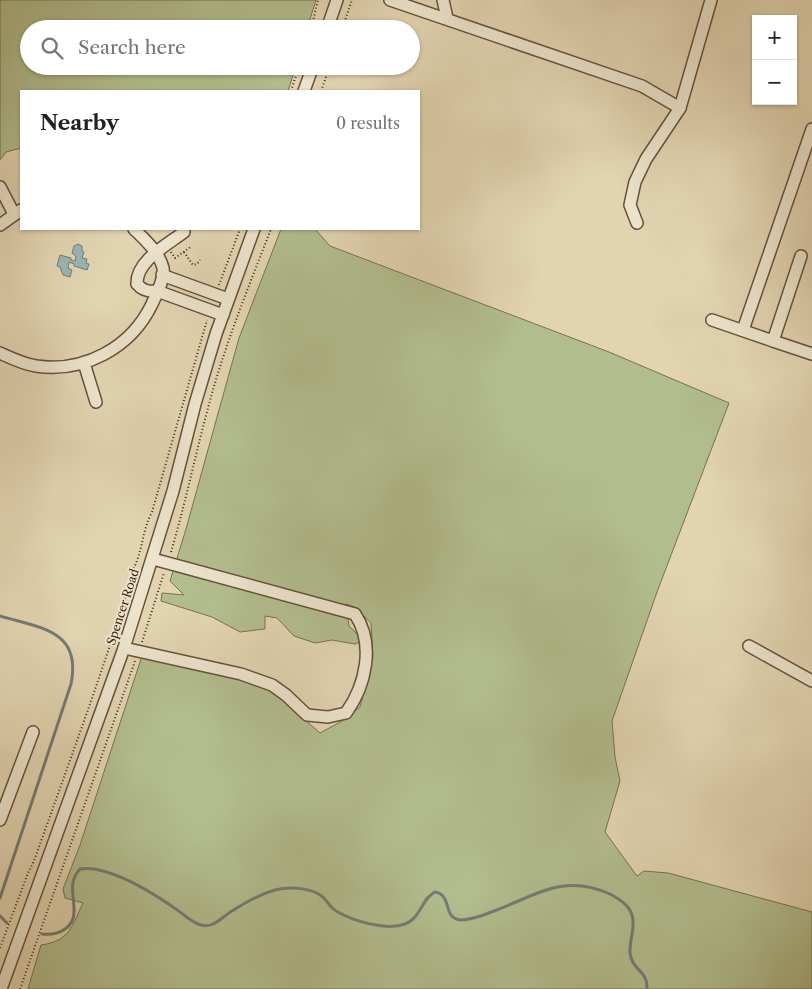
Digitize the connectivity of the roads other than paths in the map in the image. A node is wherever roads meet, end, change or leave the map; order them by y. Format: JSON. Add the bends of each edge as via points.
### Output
{"nodes":[{"id":1,"x":337,"y":0,"type":"edge"},
{"id":2,"x":390,"y":0,"type":"edge"},
{"id":3,"x":443,"y":0,"type":"edge"},
{"id":4,"x":711,"y":0,"type":"edge"},
{"id":5,"x":446,"y":18,"type":"junction"},
{"id":6,"x":330,"y":20,"type":"edge"},
{"id":7,"x":310,"y":75,"type":"edge"},
{"id":8,"x":304,"y":90,"type":"edge"},
{"id":9,"x":680,"y":108,"type":"junction"},
{"id":10,"x":812,"y":129,"type":"edge"},
{"id":11,"x":0,"y":187,"type":"edge"},
{"id":12,"x":18,"y":212,"type":"edge"},
{"id":13,"x":637,"y":223,"type":"dead end"},
{"id":14,"x":0,"y":225,"type":"edge"},
{"id":15,"x":135,"y":230,"type":"edge"},
{"id":16,"x":254,"y":230,"type":"edge"},
{"id":17,"x":184,"y":232,"type":"dead end"},
{"id":18,"x":157,"y":253,"type":"junction"},
{"id":19,"x":800,"y":256,"type":"dead end"},
{"id":20,"x":162,"y":276,"type":"junction"},
{"id":21,"x":157,"y":291,"type":"junction"},
{"id":22,"x":228,"y":299,"type":"junction"},
{"id":23,"x":223,"y":315,"type":"junction"},
{"id":24,"x":712,"y":320,"type":"dead end"},
{"id":25,"x":743,"y":330,"type":"junction"},
{"id":26,"x":773,"y":341,"type":"junction"},
{"id":27,"x":0,"y":353,"type":"edge"},
{"id":28,"x":812,"y":354,"type":"edge"},
{"id":29,"x":84,"y":363,"type":"junction"},
{"id":30,"x":96,"y":402,"type":"dead end"},
{"id":31,"x":153,"y":559,"type":"junction"},
{"id":32,"x":749,"y":646,"type":"dead end"},
{"id":33,"x":124,"y":648,"type":"junction"},
{"id":34,"x":812,"y":681,"type":"edge"},
{"id":35,"x":33,"y":732,"type":"dead end"},
{"id":36,"x":0,"y":820,"type":"edge"},
{"id":37,"x":5,"y":961,"type":"edge"},
{"id":38,"x":1,"y":989,"type":"edge"}],
"edges":[{"from":1,"to":6,"type":"street"},
{"from":2,"to":5,"type":"street"},
{"from":3,"to":5,"type":"street"},
{"from":4,"to":9,"type":"street"},
{"from":5,"to":9,"type":"street","via":[[642,86]]},
{"from":7,"to":8,"type":"street"},
{"from":9,"to":13,"type":"street","via":[[634,182],[630,205]]},
{"from":10,"to":25,"type":"street"},
{"from":11,"to":12,"type":"street"},
{"from":12,"to":14,"type":"street"},
{"from":15,"to":18,"type":"street"},
{"from":16,"to":22,"type":"street","name":"Spencer Road"},
{"from":17,"to":18,"type":"street"},
{"from":18,"to":20,"type":"street"},
{"from":18,"to":21,"type":"street","via":[[147,259],[137,279],[141,289]]},
{"from":19,"to":26,"type":"street"},
{"from":20,"to":21,"type":"street"},
{"from":20,"to":22,"type":"street"},
{"from":21,"to":23,"type":"street"},
{"from":21,"to":29,"type":"street","via":[[147,313],[128,336],[102,356]]},
{"from":22,"to":23,"type":"street","name":"Spencer Road"},
{"from":23,"to":31,"type":"street","name":"Spencer Road"},
{"from":24,"to":25,"type":"street"},
{"from":25,"to":26,"type":"street"},
{"from":26,"to":28,"type":"street"},
{"from":27,"to":29,"type":"street","via":[[35,366]]},
{"from":29,"to":30,"type":"street"},
{"from":31,"to":33,"type":"street","name":"Spencer Road"},
{"from":31,"to":33,"type":"street","via":[[355,614],[363,625],[367,646],[356,699],[346,713],[328,717],[306,715],[272,685],[241,674]]},
{"from":32,"to":34,"type":"street"},
{"from":33,"to":37,"type":"street","name":"Spencer Road"},
{"from":35,"to":36,"type":"street"},
{"from":37,"to":38,"type":"street","name":"Spencer Road"}]}
